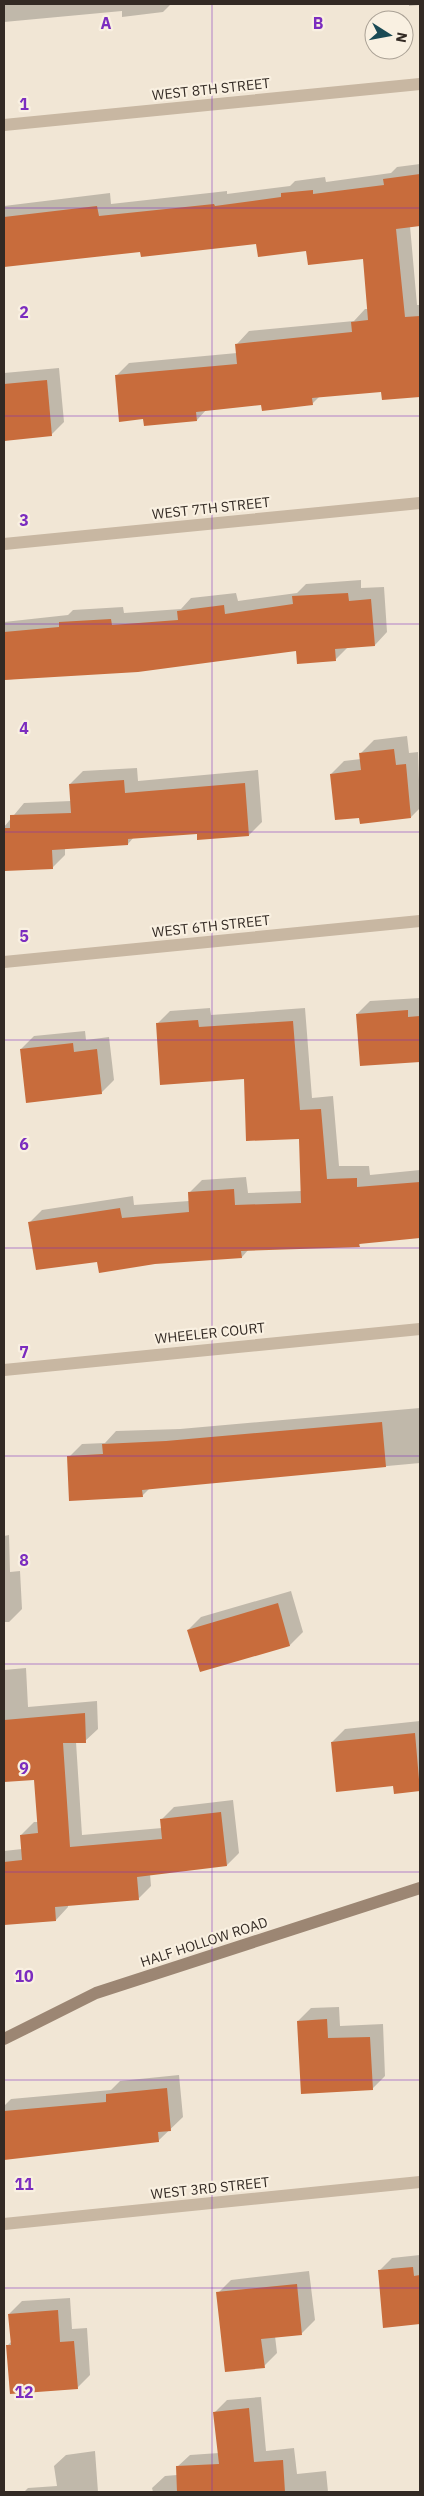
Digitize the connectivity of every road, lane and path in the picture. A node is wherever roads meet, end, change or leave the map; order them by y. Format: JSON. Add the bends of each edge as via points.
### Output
{"nodes":[{"id":1,"x":420,"y":84,"type":"edge"},
{"id":2,"x":4,"y":125,"type":"edge"},
{"id":3,"x":420,"y":503,"type":"edge"},
{"id":4,"x":4,"y":544,"type":"edge"},
{"id":5,"x":420,"y":921,"type":"edge"},
{"id":6,"x":4,"y":962,"type":"edge"},
{"id":7,"x":420,"y":1329,"type":"edge"},
{"id":8,"x":4,"y":1370,"type":"edge"},
{"id":9,"x":420,"y":1888,"type":"edge"},
{"id":10,"x":4,"y":2039,"type":"edge"},
{"id":11,"x":420,"y":2182,"type":"edge"},
{"id":12,"x":4,"y":2224,"type":"edge"}],
"edges":[{"from":1,"to":2,"type":"street","name":"WEST 8TH STREET"},
{"from":3,"to":4,"type":"street","name":"WEST 7TH STREET"},
{"from":5,"to":6,"type":"street","name":"WEST 6TH STREET"},
{"from":7,"to":8,"type":"street","name":"WHEELER COURT"},
{"from":9,"to":10,"type":"street","name":"HALF HOLLOW ROAD","via":[[96,1993]]},
{"from":11,"to":12,"type":"street","name":"WEST 3RD STREET"}]}
